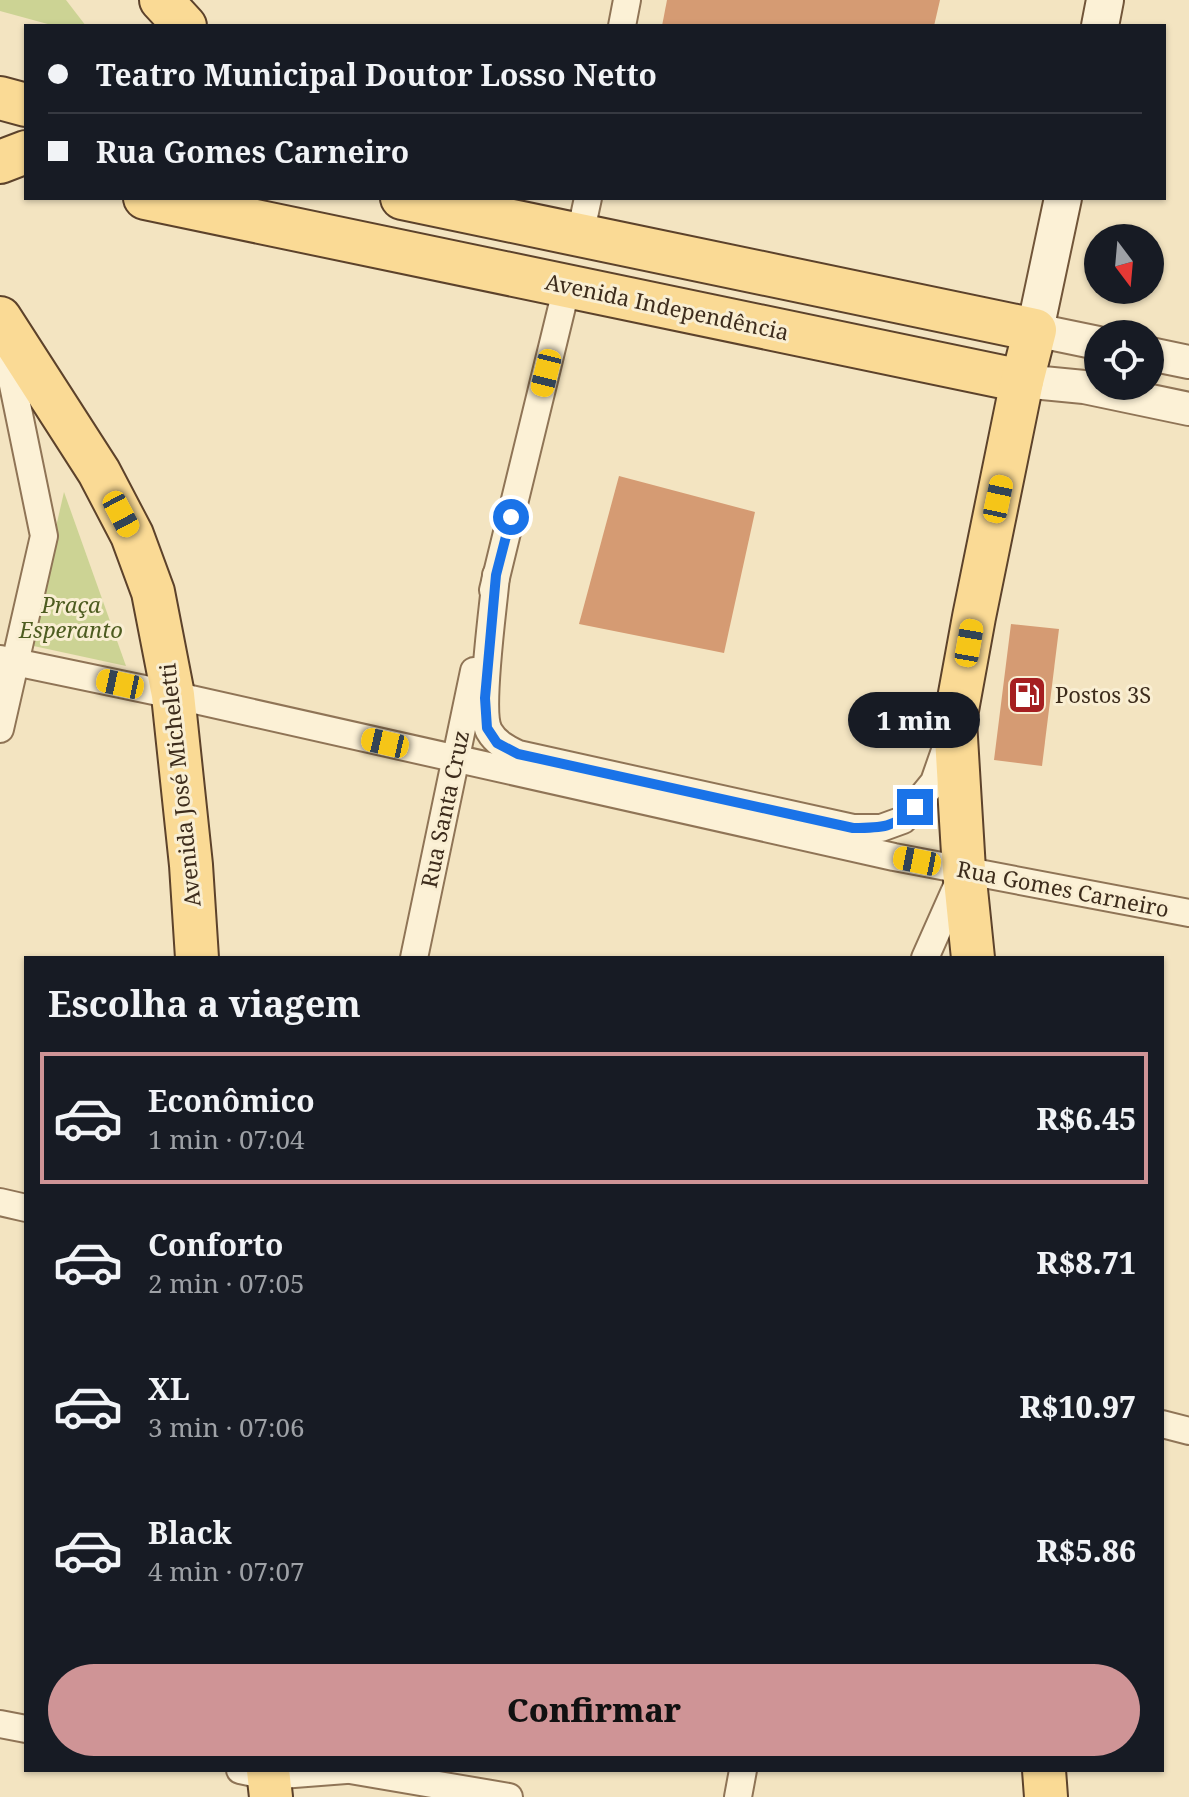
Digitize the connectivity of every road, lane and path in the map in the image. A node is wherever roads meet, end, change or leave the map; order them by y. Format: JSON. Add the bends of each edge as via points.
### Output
{"nodes":[{"id":1,"x":147,"y":0,"type":"edge"},
{"id":2,"x":161,"y":0,"type":"edge"},
{"id":3,"x":627,"y":0,"type":"edge"},
{"id":4,"x":1105,"y":0,"type":"edge"},
{"id":5,"x":143,"y":24,"type":"edge"},
{"id":6,"x":183,"y":24,"type":"edge"},
{"id":7,"x":622,"y":24,"type":"edge"},
{"id":8,"x":1100,"y":24,"type":"edge"},
{"id":9,"x":0,"y":98,"type":"edge"},
{"id":10,"x":24,"y":104,"type":"edge"},
{"id":11,"x":24,"y":153,"type":"edge"},
{"id":12,"x":0,"y":165,"type":"edge"},
{"id":13,"x":24,"y":172,"type":"edge"},
{"id":14,"x":155,"y":200,"type":"edge"},
{"id":15,"x":421,"y":200,"type":"edge"},
{"id":16,"x":1063,"y":200,"type":"edge"},
{"id":17,"x":584,"y":217,"type":"edge"},
{"id":18,"x":567,"y":286,"type":"junction"},
{"id":19,"x":0,"y":319,"type":"edge"},
{"id":20,"x":1035,"y":330,"type":"junction"},
{"id":21,"x":1084,"y":340,"type":"edge"},
{"id":22,"x":1164,"y":357,"type":"edge"},
{"id":23,"x":1189,"y":362,"type":"edge"},
{"id":24,"x":1022,"y":381,"type":"junction"},
{"id":25,"x":1189,"y":409,"type":"edge"},
{"id":26,"x":496,"y":575,"type":"junction"},
{"id":27,"x":7,"y":661,"type":"edge"},
{"id":28,"x":173,"y":695,"type":"junction"},
{"id":29,"x":955,"y":721,"type":"junction"},
{"id":30,"x":0,"y":729,"type":"edge"},
{"id":31,"x":455,"y":760,"type":"junction"},
{"id":32,"x":964,"y":870,"type":"junction"},
{"id":33,"x":1189,"y":913,"type":"edge"},
{"id":34,"x":197,"y":956,"type":"edge"},
{"id":35,"x":414,"y":956,"type":"edge"},
{"id":36,"x":926,"y":956,"type":"edge"},
{"id":37,"x":973,"y":956,"type":"edge"},
{"id":38,"x":0,"y":1202,"type":"edge"},
{"id":39,"x":24,"y":1208,"type":"edge"},
{"id":40,"x":1164,"y":1425,"type":"edge"},
{"id":41,"x":1189,"y":1431,"type":"edge"},
{"id":42,"x":0,"y":1724,"type":"edge"},
{"id":43,"x":24,"y":1729,"type":"edge"},
{"id":44,"x":333,"y":1772,"type":"edge"},
{"id":45,"x":360,"y":1772,"type":"edge"},
{"id":46,"x":743,"y":1772,"type":"edge"},
{"id":47,"x":1044,"y":1772,"type":"edge"},
{"id":48,"x":259,"y":1782,"type":"edge"},
{"id":49,"x":509,"y":1797,"type":"edge"},
{"id":50,"x":738,"y":1797,"type":"edge"},
{"id":51,"x":1046,"y":1797,"type":"edge"}],
"edges":[{"from":1,"to":5,"type":"main road"},
{"from":2,"to":6,"type":"main road"},
{"from":3,"to":7,"type":"street"},
{"from":4,"to":8,"type":"main road"},
{"from":9,"to":10,"type":"main road"},
{"from":11,"to":12,"type":"main road"},
{"from":12,"to":13,"type":"main road"},
{"from":14,"to":18,"type":"main road","name":"Avenida Independência"},
{"from":15,"to":17,"type":"main road"},
{"from":16,"to":20,"type":"main road"},
{"from":17,"to":20,"type":"main road"},
{"from":18,"to":24,"type":"main road","name":"Avenida Independência"},
{"from":18,"to":26,"type":"street","name":"Rua Santa Cruz"},
{"from":19,"to":27,"type":"street","via":[[44,536]]},
{"from":19,"to":28,"type":"main road","name":"Avenida José Micheletti","via":[[99,472],[132,535],[153,592]]},
{"from":20,"to":21,"type":"street"},
{"from":20,"to":24,"type":"main road"},
{"from":22,"to":23,"type":"street"},
{"from":24,"to":25,"type":"street","name":"Avenida Independência","via":[[1084,387]]},
{"from":24,"to":29,"type":"main road"},
{"from":26,"to":29,"type":"street","via":[[487,728],[497,743],[518,754],[853,828],[881,828],[903,820],[934,782]]},
{"from":26,"to":31,"type":"street","name":"Rua Santa Cruz"},
{"from":27,"to":28,"type":"street","name":"Rua Gomes Carneiro"},
{"from":27,"to":30,"type":"street"},
{"from":28,"to":31,"type":"street","name":"Rua Gomes Carneiro"},
{"from":28,"to":34,"type":"main road","name":"Avenida José Micheletti"},
{"from":29,"to":32,"type":"main road"},
{"from":31,"to":32,"type":"street","name":"Rua Gomes Carneiro"},
{"from":31,"to":35,"type":"street","name":"Rua Santa Cruz"},
{"from":32,"to":33,"type":"street","name":"Rua Gomes Carneiro"},
{"from":32,"to":36,"type":"street"},
{"from":32,"to":37,"type":"main road"},
{"from":38,"to":39,"type":"street"},
{"from":40,"to":41,"type":"street"},
{"from":42,"to":43,"type":"street"},
{"from":44,"to":48,"type":"street"},
{"from":45,"to":49,"type":"street"},
{"from":46,"to":50,"type":"street"},
{"from":47,"to":51,"type":"main road"}]}
